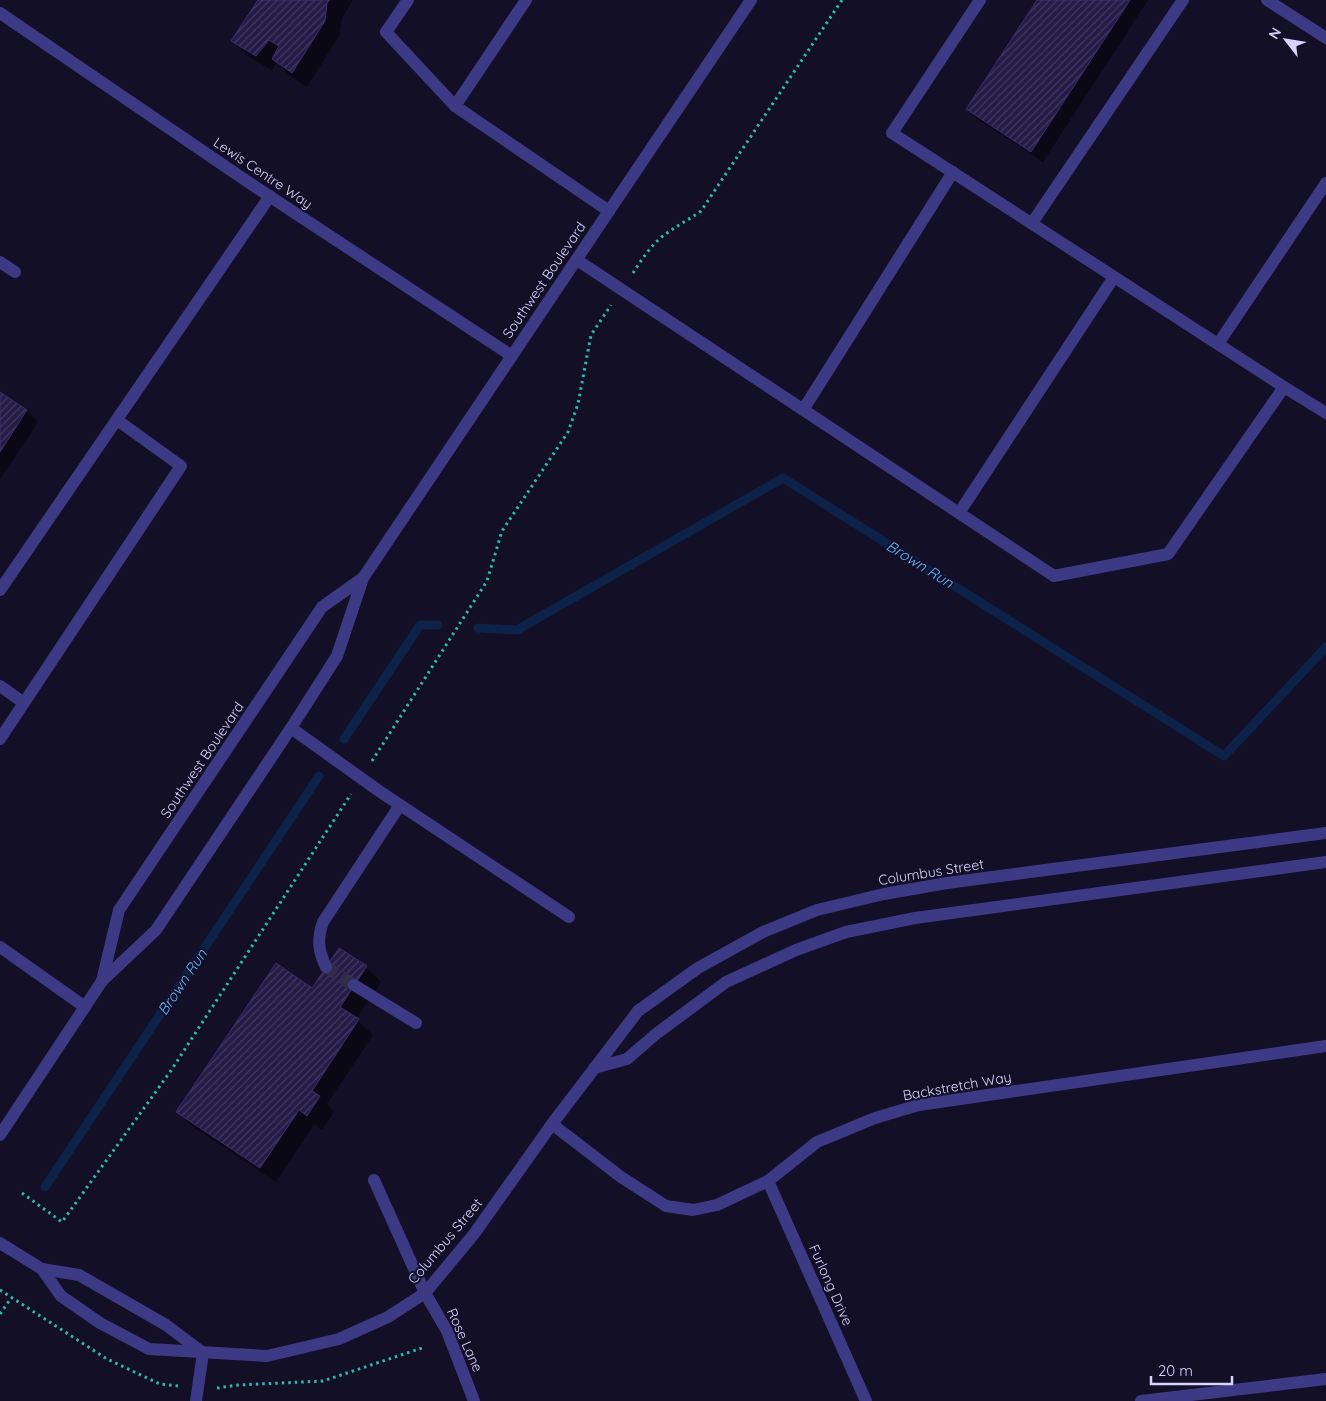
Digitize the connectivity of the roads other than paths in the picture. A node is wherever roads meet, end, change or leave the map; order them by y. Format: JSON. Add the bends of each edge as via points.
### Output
{"nodes":[{"id":1,"x":408,"y":0,"type":"edge"},
{"id":2,"x":526,"y":0,"type":"edge"},
{"id":3,"x":752,"y":0,"type":"edge"},
{"id":4,"x":980,"y":0,"type":"edge"},
{"id":5,"x":1183,"y":0,"type":"edge"},
{"id":6,"x":1267,"y":0,"type":"edge"},
{"id":7,"x":0,"y":13,"type":"edge"},
{"id":8,"x":1326,"y":38,"type":"edge"},
{"id":9,"x":455,"y":106,"type":"junction"},
{"id":10,"x":953,"y":172,"type":"junction"},
{"id":11,"x":1326,"y":183,"type":"edge"},
{"id":12,"x":270,"y":196,"type":"junction"},
{"id":13,"x":609,"y":211,"type":"junction"},
{"id":14,"x":1032,"y":223,"type":"junction"},
{"id":15,"x":577,"y":260,"type":"junction"},
{"id":16,"x":0,"y":262,"type":"edge"},
{"id":17,"x":14,"y":272,"type":"dead end"},
{"id":18,"x":1114,"y":277,"type":"junction"},
{"id":19,"x":1218,"y":344,"type":"junction"},
{"id":20,"x":512,"y":356,"type":"junction"},
{"id":21,"x":1284,"y":387,"type":"junction"},
{"id":22,"x":803,"y":410,"type":"junction"},
{"id":23,"x":1326,"y":413,"type":"edge"},
{"id":24,"x":117,"y":420,"type":"junction"},
{"id":25,"x":959,"y":513,"type":"junction"},
{"id":26,"x":363,"y":578,"type":"junction"},
{"id":27,"x":0,"y":590,"type":"edge"},
{"id":28,"x":0,"y":686,"type":"edge"},
{"id":29,"x":24,"y":703,"type":"junction"},
{"id":30,"x":291,"y":728,"type":"junction"},
{"id":31,"x":0,"y":739,"type":"edge"},
{"id":32,"x":400,"y":805,"type":"junction"},
{"id":33,"x":1326,"y":833,"type":"edge"},
{"id":34,"x":1326,"y":862,"type":"edge"},
{"id":35,"x":570,"y":917,"type":"dead end"},
{"id":36,"x":0,"y":947,"type":"edge"},
{"id":37,"x":326,"y":967,"type":"tunnel mouth"},
{"id":38,"x":102,"y":981,"type":"junction"},
{"id":39,"x":354,"y":984,"type":"tunnel mouth"},
{"id":40,"x":85,"y":1007,"type":"junction"},
{"id":41,"x":416,"y":1023,"type":"dead end"},
{"id":42,"x":1326,"y":1046,"type":"edge"},
{"id":43,"x":594,"y":1068,"type":"junction"},
{"id":44,"x":552,"y":1124,"type":"junction"},
{"id":45,"x":0,"y":1135,"type":"edge"},
{"id":46,"x":374,"y":1180,"type":"dead end"},
{"id":47,"x":768,"y":1180,"type":"junction"},
{"id":48,"x":0,"y":1243,"type":"edge"},
{"id":49,"x":42,"y":1269,"type":"junction"},
{"id":50,"x":425,"y":1293,"type":"junction"},
{"id":51,"x":203,"y":1352,"type":"junction"},
{"id":52,"x":1326,"y":1379,"type":"edge"},
{"id":53,"x":196,"y":1401,"type":"edge"},
{"id":54,"x":474,"y":1401,"type":"edge"},
{"id":55,"x":866,"y":1401,"type":"edge"},
{"id":56,"x":1140,"y":1401,"type":"edge"}],
"edges":[{"from":1,"to":9,"type":"street","via":[[386,32]]},
{"from":2,"to":9,"type":"street"},
{"from":3,"to":13,"type":"street","name":"Southwest Boulevard"},
{"from":4,"to":10,"type":"street","via":[[892,133]]},
{"from":5,"to":14,"type":"street"},
{"from":6,"to":8,"type":"street"},
{"from":7,"to":12,"type":"street","name":"Lewis Centre Way"},
{"from":9,"to":13,"type":"street"},
{"from":10,"to":14,"type":"street"},
{"from":10,"to":22,"type":"street"},
{"from":11,"to":19,"type":"street"},
{"from":12,"to":20,"type":"street","name":"Lewis Centre Way"},
{"from":12,"to":24,"type":"street"},
{"from":13,"to":15,"type":"street","name":"Southwest Boulevard"},
{"from":14,"to":18,"type":"street"},
{"from":15,"to":20,"type":"street","name":"Southwest Boulevard"},
{"from":15,"to":22,"type":"street"},
{"from":16,"to":17,"type":"street"},
{"from":18,"to":19,"type":"street"},
{"from":18,"to":25,"type":"street"},
{"from":19,"to":21,"type":"street"},
{"from":20,"to":26,"type":"street","name":"Southwest Boulevard"},
{"from":21,"to":23,"type":"street"},
{"from":21,"to":25,"type":"street","via":[[1168,554],[1054,576]]},
{"from":22,"to":25,"type":"street"},
{"from":24,"to":27,"type":"street"},
{"from":24,"to":29,"type":"street","via":[[181,466]]},
{"from":26,"to":30,"type":"street","name":"Southwest Boulevard","via":[[337,656]]},
{"from":26,"to":38,"type":"street","name":"Southwest Boulevard","via":[[322,607],[119,910]]},
{"from":28,"to":29,"type":"street"},
{"from":29,"to":31,"type":"street"},
{"from":30,"to":32,"type":"street"},
{"from":30,"to":38,"type":"street","name":"Southwest Boulevard","via":[[156,930]]},
{"from":32,"to":35,"type":"street"},
{"from":32,"to":37,"type":"street","via":[[323,922],[319,946]]},
{"from":33,"to":43,"type":"street","name":"Columbus Street","via":[[947,883],[817,910],[763,932],[691,973],[638,1011]]},
{"from":34,"to":43,"type":"street","via":[[915,918],[846,932],[796,950],[726,982],[627,1059]]},
{"from":36,"to":40,"type":"street"},
{"from":38,"to":40,"type":"street","name":"Southwest Boulevard"},
{"from":39,"to":41,"type":"street"},
{"from":40,"to":45,"type":"street","name":"Southwest Boulevard"},
{"from":42,"to":47,"type":"street","name":"Backstretch Way","via":[[919,1105],[875,1118],[817,1142]]},
{"from":43,"to":44,"type":"street","name":"Columbus Street"},
{"from":44,"to":47,"type":"street","name":"Backstretch Way","via":[[621,1177],[666,1206],[693,1210],[717,1205]]},
{"from":44,"to":50,"type":"street","name":"Columbus Street","via":[[474,1234]]},
{"from":46,"to":50,"type":"street","name":"Rose Lane"},
{"from":47,"to":55,"type":"street","name":"Furlong Drive"},
{"from":48,"to":49,"type":"street","name":"Columbus Street"},
{"from":49,"to":51,"type":"street","name":"Columbus Street","via":[[79,1275],[166,1325]]},
{"from":49,"to":51,"type":"street","name":"Columbus Street","via":[[61,1296],[100,1323],[141,1345],[149,1349]]},
{"from":50,"to":51,"type":"street","name":"Columbus Street","via":[[388,1317],[340,1339],[267,1356]]},
{"from":50,"to":54,"type":"street","name":"Rose Lane","via":[[447,1331]]},
{"from":51,"to":53,"type":"street"},
{"from":52,"to":56,"type":"street"}]}
